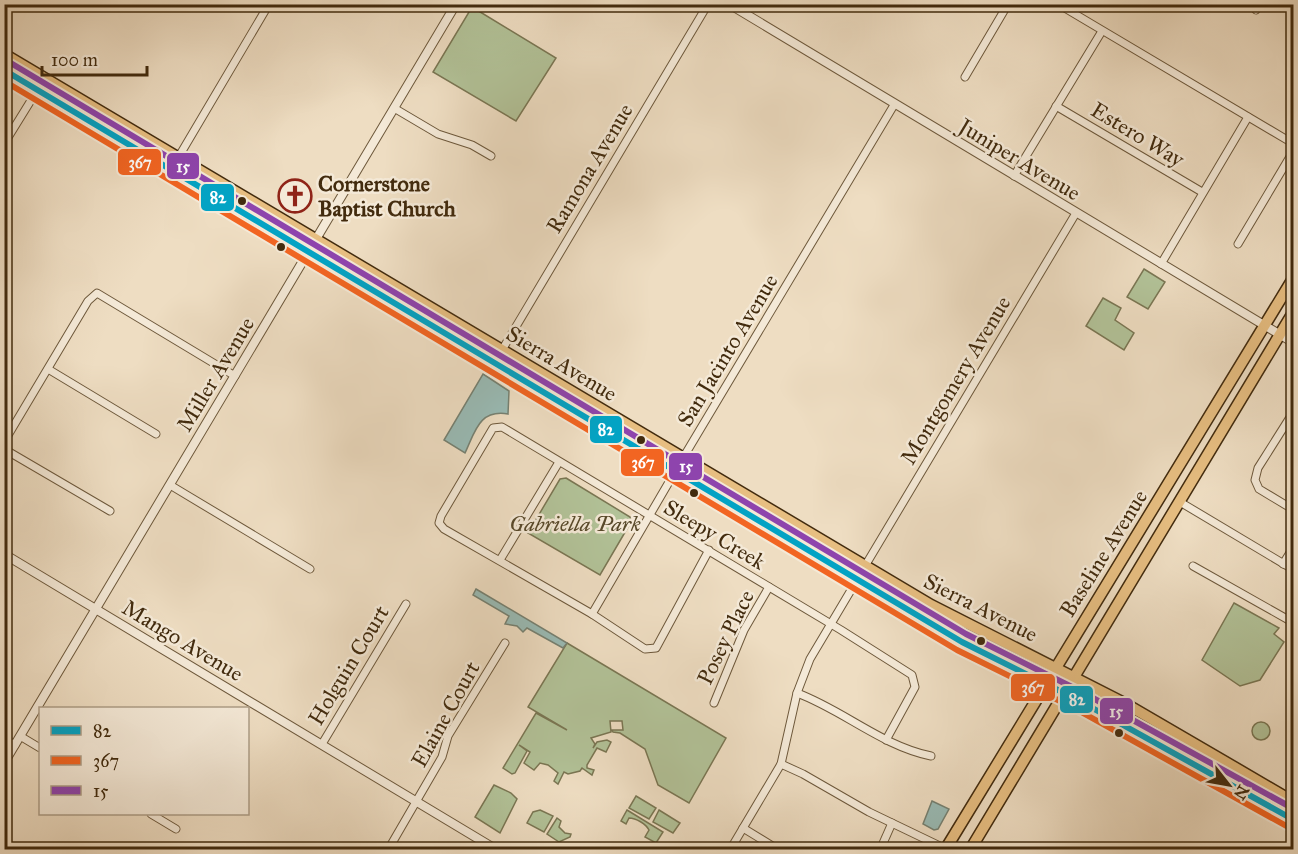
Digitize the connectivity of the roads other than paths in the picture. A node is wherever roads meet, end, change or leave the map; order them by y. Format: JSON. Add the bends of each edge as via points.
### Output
{"nodes":[{"id":1,"x":269,"y":4,"type":"edge"},
{"id":2,"x":456,"y":4,"type":"edge"},
{"id":3,"x":708,"y":4,"type":"edge"},
{"id":4,"x":729,"y":4,"type":"edge"},
{"id":5,"x":1008,"y":4,"type":"edge"},
{"id":6,"x":1058,"y":4,"type":"edge"},
{"id":7,"x":1102,"y":30,"type":"junction"},
{"id":8,"x":4,"y":54,"type":"edge"},
{"id":9,"x":4,"y":70,"type":"edge"},
{"id":10,"x":965,"y":77,"type":"dead end"},
{"id":11,"x":38,"y":89,"type":"junction"},
{"id":12,"x":894,"y":105,"type":"junction"},
{"id":13,"x":1056,"y":106,"type":"junction"},
{"id":14,"x":394,"y":108,"type":"junction"},
{"id":15,"x":1248,"y":117,"type":"junction"},
{"id":16,"x":4,"y":144,"type":"edge"},
{"id":17,"x":1293,"y":144,"type":"edge"},
{"id":18,"x":1293,"y":150,"type":"edge"},
{"id":19,"x":491,"y":156,"type":"dead end"},
{"id":20,"x":178,"y":158,"type":"junction"},
{"id":21,"x":1014,"y":176,"type":"junction"},
{"id":22,"x":1202,"y":192,"type":"junction"},
{"id":23,"x":1076,"y":213,"type":"junction"},
{"id":24,"x":316,"y":240,"type":"junction"},
{"id":25,"x":1238,"y":244,"type":"dead end"},
{"id":26,"x":309,"y":253,"type":"junction"},
{"id":27,"x":1161,"y":264,"type":"junction"},
{"id":28,"x":1293,"y":277,"type":"edge"},
{"id":29,"x":1293,"y":311,"type":"edge"},
{"id":30,"x":1264,"y":325,"type":"junction"},
{"id":31,"x":1280,"y":335,"type":"junction"},
{"id":32,"x":1293,"y":343,"type":"edge"},
{"id":33,"x":502,"y":350,"type":"junction"},
{"id":34,"x":48,"y":369,"type":"junction"},
{"id":35,"x":235,"y":376,"type":"junction"},
{"id":36,"x":1293,"y":411,"type":"edge"},
{"id":37,"x":156,"y":434,"type":"dead end"},
{"id":38,"x":4,"y":442,"type":"edge"},
{"id":39,"x":4,"y":448,"type":"edge"},
{"id":40,"x":683,"y":458,"type":"junction"},
{"id":41,"x":559,"y":462,"type":"junction"},
{"id":42,"x":675,"y":471,"type":"junction"},
{"id":43,"x":170,"y":485,"type":"junction"},
{"id":44,"x":1180,"y":502,"type":"junction"},
{"id":45,"x":1293,"y":510,"type":"edge"},
{"id":46,"x":110,"y":511,"type":"dead end"},
{"id":47,"x":649,"y":516,"type":"junction"},
{"id":48,"x":1293,"y":546,"type":"edge"},
{"id":49,"x":709,"y":550,"type":"junction"},
{"id":50,"x":4,"y":554,"type":"edge"},
{"id":51,"x":500,"y":560,"type":"junction"},
{"id":52,"x":1283,"y":564,"type":"junction"},
{"id":53,"x":865,"y":566,"type":"junction"},
{"id":54,"x":1193,"y":566,"type":"dead end"},
{"id":55,"x":310,"y":568,"type":"dead end"},
{"id":56,"x":1293,"y":570,"type":"edge"},
{"id":57,"x":857,"y":580,"type":"junction"},
{"id":58,"x":769,"y":587,"type":"junction"},
{"id":59,"x":406,"y":604,"type":"dead end"},
{"id":60,"x":96,"y":608,"type":"junction"},
{"id":61,"x":592,"y":614,"type":"junction"},
{"id":62,"x":1293,"y":623,"type":"edge"},
{"id":63,"x":831,"y":624,"type":"junction"},
{"id":64,"x":505,"y":643,"type":"dead end"},
{"id":65,"x":1056,"y":668,"type":"junction"},
{"id":66,"x":1074,"y":677,"type":"junction"},
{"id":67,"x":1045,"y":684,"type":"junction"},
{"id":68,"x":797,"y":693,"type":"junction"},
{"id":69,"x":1065,"y":693,"type":"junction"},
{"id":70,"x":714,"y":703,"type":"dead end"},
{"id":71,"x":20,"y":736,"type":"junction"},
{"id":72,"x":4,"y":739,"type":"edge"},
{"id":73,"x":886,"y":740,"type":"junction"},
{"id":74,"x":322,"y":744,"type":"junction"},
{"id":75,"x":15,"y":745,"type":"junction"},
{"id":76,"x":39,"y":747,"type":"edge"},
{"id":77,"x":931,"y":756,"type":"dead end"},
{"id":78,"x":4,"y":763,"type":"edge"},
{"id":79,"x":781,"y":764,"type":"junction"},
{"id":80,"x":417,"y":802,"type":"junction"},
{"id":81,"x":1293,"y":802,"type":"edge"},
{"id":82,"x":154,"y":815,"type":"edge"},
{"id":83,"x":1293,"y":820,"type":"edge"},
{"id":84,"x":892,"y":823,"type":"junction"},
{"id":85,"x":176,"y":828,"type":"dead end"},
{"id":86,"x":743,"y":828,"type":"junction"},
{"id":87,"x":388,"y":849,"type":"edge"},
{"id":88,"x":497,"y":849,"type":"edge"},
{"id":89,"x":730,"y":849,"type":"edge"},
{"id":90,"x":779,"y":849,"type":"edge"},
{"id":91,"x":880,"y":849,"type":"edge"},
{"id":92,"x":945,"y":849,"type":"edge"},
{"id":93,"x":970,"y":849,"type":"edge"}],
"edges":[{"from":1,"to":20,"type":"street"},
{"from":2,"to":14,"type":"street","name":"Miller Avenue"},
{"from":3,"to":33,"type":"street","name":"Ramona Avenue"},
{"from":4,"to":12,"type":"street","name":"Juniper Avenue"},
{"from":5,"to":10,"type":"street"},
{"from":6,"to":7,"type":"street"},
{"from":7,"to":13,"type":"street"},
{"from":7,"to":15,"type":"street"},
{"from":8,"to":20,"type":"main road","name":"Sierra Avenue"},
{"from":9,"to":11,"type":"main road","name":"Sierra Avenue"},
{"from":11,"to":16,"type":"street"},
{"from":11,"to":26,"type":"main road","name":"Sierra Avenue"},
{"from":12,"to":21,"type":"street","name":"Juniper Avenue"},
{"from":12,"to":40,"type":"street","name":"San Jacinto Avenue"},
{"from":13,"to":21,"type":"street"},
{"from":13,"to":22,"type":"street","name":"Estero Way"},
{"from":14,"to":19,"type":"street","via":[[438,134],[472,144]]},
{"from":14,"to":24,"type":"street","name":"Miller Avenue"},
{"from":15,"to":17,"type":"street"},
{"from":15,"to":22,"type":"street"},
{"from":18,"to":25,"type":"street"},
{"from":20,"to":24,"type":"main road","name":"Sierra Avenue"},
{"from":21,"to":23,"type":"street","name":"Juniper Avenue"},
{"from":22,"to":27,"type":"street"},
{"from":23,"to":27,"type":"street","name":"Juniper Avenue"},
{"from":23,"to":53,"type":"street","name":"Montgomery Avenue"},
{"from":24,"to":26,"type":"street","name":"Miller Avenue"},
{"from":24,"to":33,"type":"main road","name":"Sierra Avenue"},
{"from":26,"to":35,"type":"street","name":"Miller Avenue"},
{"from":26,"to":42,"type":"main road","name":"Sierra Avenue"},
{"from":27,"to":30,"type":"street","name":"Juniper Avenue"},
{"from":28,"to":30,"type":"main road","name":"Baseline Avenue"},
{"from":29,"to":31,"type":"main road","name":"Baseline Avenue"},
{"from":30,"to":31,"type":"street","name":"Juniper Avenue"},
{"from":30,"to":65,"type":"main road","name":"Baseline Avenue"},
{"from":31,"to":32,"type":"street","name":"Juniper Avenue"},
{"from":31,"to":44,"type":"main road","name":"Baseline Avenue"},
{"from":33,"to":40,"type":"main road","name":"Sierra Avenue"},
{"from":34,"to":35,"type":"street","via":[[88,301],[97,293]]},
{"from":34,"to":37,"type":"street"},
{"from":34,"to":38,"type":"street"},
{"from":35,"to":43,"type":"street","name":"Miller Avenue"},
{"from":36,"to":45,"type":"street","via":[[1258,468],[1255,480],[1260,489]]},
{"from":39,"to":46,"type":"street"},
{"from":40,"to":42,"type":"street","name":"San Jacinto Avenue"},
{"from":40,"to":53,"type":"main road","name":"Sierra Avenue"},
{"from":41,"to":47,"type":"street","name":"Sleepy Creek"},
{"from":41,"to":51,"type":"street"},
{"from":41,"to":51,"type":"street","name":"Sleepy Creek","via":[[502,427],[493,428],[439,523]]},
{"from":42,"to":47,"type":"street","name":"San Jacinto Avenue"},
{"from":42,"to":57,"type":"main road","name":"Sierra Avenue"},
{"from":43,"to":55,"type":"street"},
{"from":43,"to":60,"type":"street","name":"Miller Avenue"},
{"from":44,"to":52,"type":"street"},
{"from":44,"to":66,"type":"main road","name":"Baseline Avenue"},
{"from":47,"to":49,"type":"street","name":"Sleepy Creek"},
{"from":47,"to":61,"type":"street","name":"San Jacinto Avenue"},
{"from":48,"to":52,"type":"street"},
{"from":49,"to":58,"type":"street","name":"Sleepy Creek"},
{"from":49,"to":61,"type":"street","via":[[656,648],[645,649]]},
{"from":50,"to":60,"type":"street","name":"Mango Avenue"},
{"from":51,"to":61,"type":"street"},
{"from":52,"to":56,"type":"street"},
{"from":53,"to":65,"type":"main road","name":"Sierra Avenue","via":[[931,605]]},
{"from":54,"to":62,"type":"street"},
{"from":57,"to":63,"type":"street"},
{"from":57,"to":67,"type":"main road","name":"Sierra Avenue","via":[[962,642]]},
{"from":58,"to":63,"type":"street","name":"Sleepy Creek"},
{"from":58,"to":70,"type":"street","name":"Posey Place","via":[[744,630]]},
{"from":59,"to":74,"type":"street","name":"Holguin Court"},
{"from":60,"to":71,"type":"street","name":"Miller Avenue"},
{"from":60,"to":74,"type":"street","name":"Mango Avenue"},
{"from":63,"to":68,"type":"street","via":[[810,659]]},
{"from":63,"to":73,"type":"street","name":"Sleepy Creek","via":[[912,675],[915,681]]},
{"from":64,"to":80,"type":"street","name":"Elaine Court","via":[[448,736],[442,757]]},
{"from":65,"to":66,"type":"main road","name":"Sierra Avenue"},
{"from":65,"to":67,"type":"main road","name":"Baseline Avenue"},
{"from":66,"to":69,"type":"main road","name":"Baseline Avenue"},
{"from":66,"to":81,"type":"main road","name":"Sierra Avenue"},
{"from":67,"to":69,"type":"main road","name":"Sierra Avenue"},
{"from":67,"to":92,"type":"main road","name":"Baseline Avenue"},
{"from":68,"to":73,"type":"street"},
{"from":68,"to":79,"type":"street"},
{"from":69,"to":83,"type":"main road","name":"Sierra Avenue"},
{"from":69,"to":93,"type":"main road","name":"Baseline Avenue"},
{"from":71,"to":75,"type":"street","name":"Miller Avenue"},
{"from":71,"to":76,"type":"street"},
{"from":72,"to":75,"type":"street"},
{"from":73,"to":77,"type":"street","via":[[910,752]]},
{"from":74,"to":80,"type":"street","name":"Mango Avenue"},
{"from":75,"to":78,"type":"street","name":"Miller Avenue"},
{"from":79,"to":84,"type":"street"},
{"from":79,"to":86,"type":"street"},
{"from":80,"to":87,"type":"street","name":"Elaine Court"},
{"from":80,"to":88,"type":"street","name":"Mango Avenue"},
{"from":82,"to":85,"type":"street"},
{"from":84,"to":91,"type":"street"},
{"from":84,"to":92,"type":"street"},
{"from":86,"to":89,"type":"street"},
{"from":86,"to":90,"type":"street"}]}
